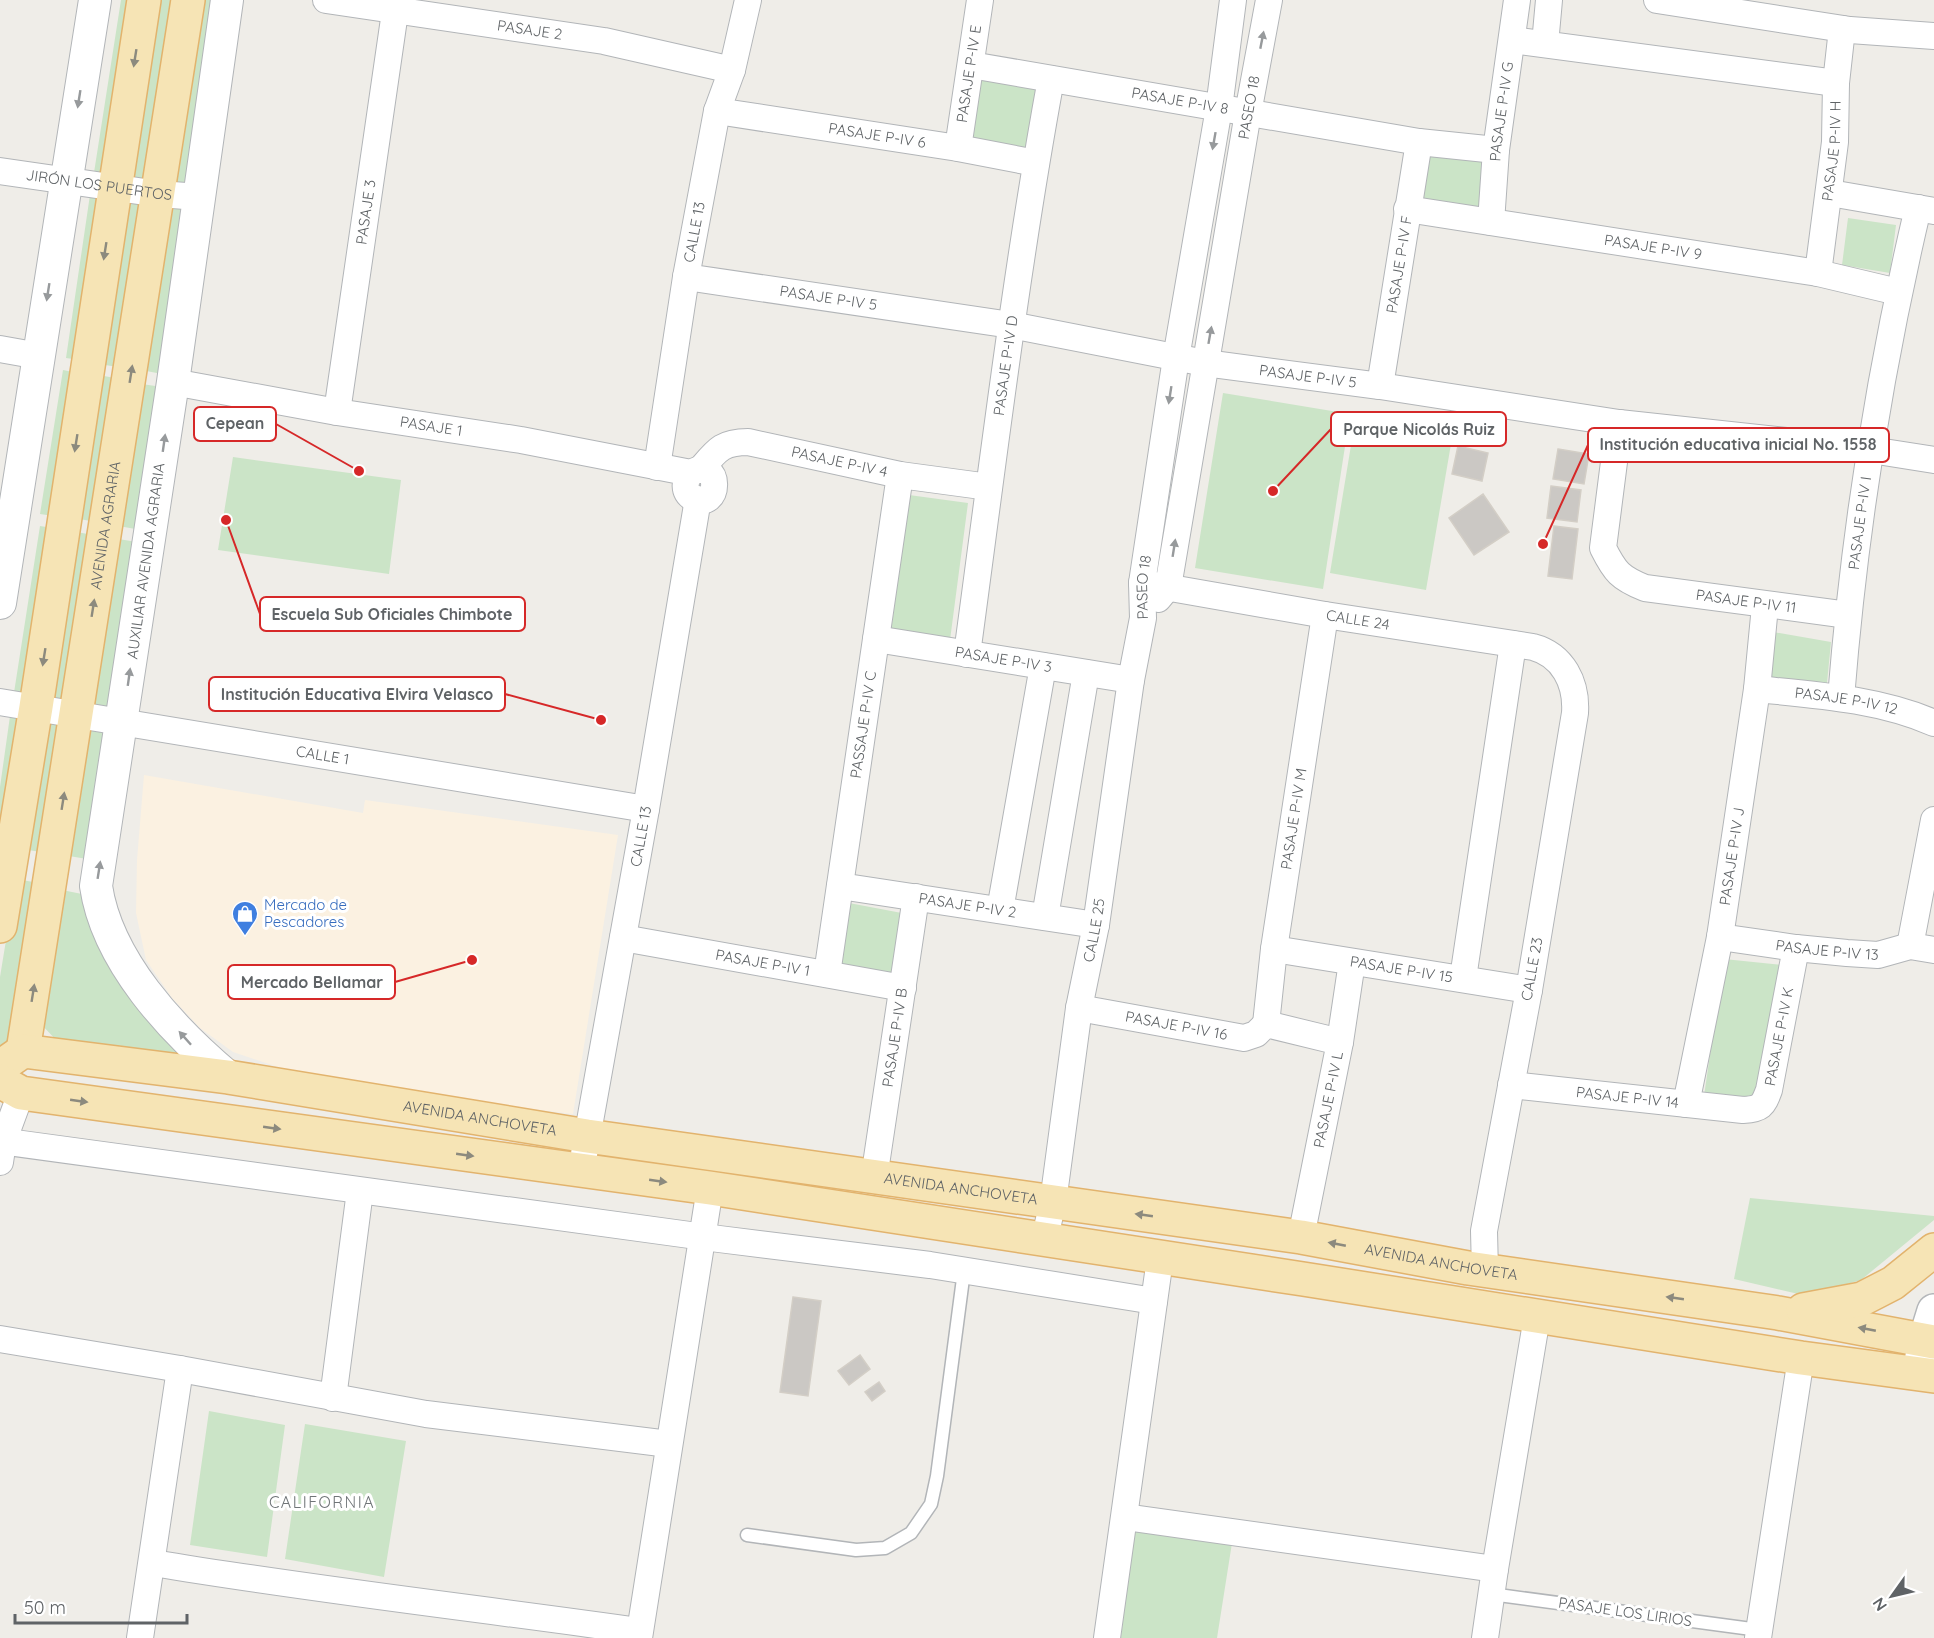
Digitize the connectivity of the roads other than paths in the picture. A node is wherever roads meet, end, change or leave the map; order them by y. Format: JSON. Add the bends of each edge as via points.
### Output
{"nodes":[{"id":1,"x":95,"y":0,"type":"edge"},
{"id":2,"x":144,"y":0,"type":"edge"},
{"id":3,"x":188,"y":0,"type":"edge"},
{"id":4,"x":227,"y":0,"type":"edge"},
{"id":5,"x":326,"y":0,"type":"edge"},
{"id":6,"x":748,"y":0,"type":"edge"},
{"id":7,"x":980,"y":0,"type":"edge"},
{"id":8,"x":1233,"y":0,"type":"edge"},
{"id":9,"x":1269,"y":0,"type":"edge"},
{"id":10,"x":1517,"y":0,"type":"edge"},
{"id":11,"x":1549,"y":0,"type":"edge"},
{"id":12,"x":1657,"y":0,"type":"edge"},
{"id":13,"x":395,"y":12,"type":"junction"},
{"id":14,"x":1842,"y":29,"type":"junction"},
{"id":15,"x":1934,"y":36,"type":"edge"},
{"id":16,"x":1512,"y":40,"type":"junction"},
{"id":17,"x":1545,"y":44,"type":"junction"},
{"id":18,"x":970,"y":66,"type":"junction"},
{"id":19,"x":732,"y":70,"type":"junction"},
{"id":20,"x":1051,"y":79,"type":"junction"},
{"id":21,"x":1836,"y":83,"type":"junction"},
{"id":22,"x":1219,"y":108,"type":"junction"},
{"id":23,"x":717,"y":111,"type":"junction"},
{"id":24,"x":1248,"y":113,"type":"junction"},
{"id":25,"x":1419,"y":142,"type":"junction"},
{"id":26,"x":958,"y":148,"type":"junction"},
{"id":27,"x":1496,"y":150,"type":"junction"},
{"id":28,"x":1036,"y":163,"type":"junction"},
{"id":29,"x":0,"y":171,"type":"edge"},
{"id":30,"x":65,"y":181,"type":"junction"},
{"id":31,"x":115,"y":187,"type":"junction"},
{"id":32,"x":1830,"y":193,"type":"junction"},
{"id":33,"x":159,"y":194,"type":"junction"},
{"id":34,"x":199,"y":197,"type":"junction"},
{"id":35,"x":1407,"y":209,"type":"junction"},
{"id":36,"x":1926,"y":209,"type":"edge"},
{"id":37,"x":1491,"y":222,"type":"junction"},
{"id":38,"x":1818,"y":273,"type":"junction"},
{"id":39,"x":686,"y":277,"type":"junction"},
{"id":40,"x":1898,"y":292,"type":"junction"},
{"id":41,"x":1011,"y":326,"type":"junction"},
{"id":42,"x":0,"y":349,"type":"edge"},
{"id":43,"x":39,"y":356,"type":"junction"},
{"id":44,"x":1176,"y":358,"type":"junction"},
{"id":45,"x":1205,"y":363,"type":"junction"},
{"id":46,"x":173,"y":382,"type":"junction"},
{"id":47,"x":1380,"y":386,"type":"junction"},
{"id":48,"x":337,"y":412,"type":"junction"},
{"id":49,"x":1619,"y":423,"type":"junction"},
{"id":50,"x":1871,"y":450,"type":"junction"},
{"id":51,"x":1934,"y":460,"type":"edge"},
{"id":52,"x":657,"y":467,"type":"junction"},
{"id":53,"x":696,"y":471,"type":"junction"},
{"id":54,"x":900,"y":474,"type":"junction"},
{"id":55,"x":989,"y":488,"type":"junction"},
{"id":56,"x":7,"y":512,"type":"edge"},
{"id":57,"x":1142,"y":583,"type":"junction"},
{"id":58,"x":1168,"y":587,"type":"junction"},
{"id":59,"x":0,"y":603,"type":"edge"},
{"id":60,"x":1765,"y":606,"type":"junction"},
{"id":61,"x":1325,"y":615,"type":"junction"},
{"id":62,"x":1848,"y":615,"type":"junction"},
{"id":63,"x":1143,"y":618,"type":"junction"},
{"id":64,"x":876,"y":639,"type":"junction"},
{"id":65,"x":1513,"y":644,"type":"junction"},
{"id":66,"x":968,"y":654,"type":"junction"},
{"id":67,"x":1043,"y":666,"type":"junction"},
{"id":68,"x":1565,"y":670,"type":"joint"},
{"id":69,"x":1086,"y":673,"type":"junction"},
{"id":70,"x":1131,"y":680,"type":"junction"},
{"id":71,"x":1757,"y":689,"type":"junction"},
{"id":72,"x":1841,"y":698,"type":"junction"},
{"id":73,"x":0,"y":702,"type":"edge"},
{"id":74,"x":36,"y":707,"type":"junction"},
{"id":75,"x":77,"y":713,"type":"junction"},
{"id":76,"x":122,"y":721,"type":"junction"},
{"id":77,"x":1934,"y":723,"type":"edge"},
{"id":78,"x":646,"y":809,"type":"junction"},
{"id":79,"x":1934,"y":820,"type":"edge"},
{"id":80,"x":840,"y":886,"type":"junction"},
{"id":81,"x":916,"y":897,"type":"junction"},
{"id":82,"x":1000,"y":910,"type":"junction"},
{"id":83,"x":1045,"y":917,"type":"junction"},
{"id":84,"x":1096,"y":925,"type":"junction"},
{"id":85,"x":0,"y":926,"type":"edge"},
{"id":86,"x":1720,"y":937,"type":"junction"},
{"id":87,"x":623,"y":938,"type":"junction"},
{"id":88,"x":1796,"y":948,"type":"junction"},
{"id":89,"x":1922,"y":948,"type":"edge"},
{"id":90,"x":1274,"y":949,"type":"junction"},
{"id":91,"x":1352,"y":962,"type":"junction"},
{"id":92,"x":827,"y":974,"type":"junction"},
{"id":93,"x":1462,"y":978,"type":"junction"},
{"id":94,"x":903,"y":988,"type":"junction"},
{"id":95,"x":1529,"y":990,"type":"junction"},
{"id":96,"x":1079,"y":1008,"type":"junction"},
{"id":97,"x":1266,"y":1024,"type":"junction"},
{"id":98,"x":1340,"y":1042,"type":"junction"},
{"id":99,"x":12,"y":1059,"type":"edge"},
{"id":100,"x":228,"y":1077,"type":"junction"},
{"id":101,"x":1511,"y":1086,"type":"junction"},
{"id":102,"x":10,"y":1087,"type":"edge"},
{"id":103,"x":1686,"y":1104,"type":"junction"},
{"id":104,"x":1743,"y":1110,"type":"joint"},
{"id":105,"x":588,"y":1136,"type":"junction"},
{"id":106,"x":1,"y":1148,"type":"edge"},
{"id":107,"x":581,"y":1171,"type":"junction"},
{"id":108,"x":874,"y":1178,"type":"junction"},
{"id":109,"x":710,"y":1188,"type":"junction"},
{"id":110,"x":360,"y":1191,"type":"junction"},
{"id":111,"x":1053,"y":1202,"type":"junction"},
{"id":112,"x":702,"y":1237,"type":"junction"},
{"id":113,"x":1301,"y":1237,"type":"junction"},
{"id":114,"x":1044,"y":1241,"type":"junction"},
{"id":115,"x":1934,"y":1250,"type":"edge"},
{"id":116,"x":1160,"y":1259,"type":"junction"},
{"id":117,"x":964,"y":1270,"type":"junction"},
{"id":118,"x":1485,"y":1271,"type":"junction"},
{"id":119,"x":1154,"y":1301,"type":"junction"},
{"id":120,"x":1778,"y":1313,"type":"junction"},
{"id":121,"x":1537,"y":1317,"type":"junction"},
{"id":122,"x":1931,"y":1331,"type":"edge"},
{"id":123,"x":0,"y":1339,"type":"edge"},
{"id":124,"x":1801,"y":1358,"type":"junction"},
{"id":125,"x":180,"y":1369,"type":"junction"},
{"id":126,"x":1927,"y":1374,"type":"edge"},
{"id":127,"x":333,"y":1398,"type":"junction"},
{"id":128,"x":669,"y":1444,"type":"junction"},
{"id":129,"x":1125,"y":1517,"type":"junction"},
{"id":130,"x":747,"y":1534,"type":"dead end"},
{"id":131,"x":153,"y":1563,"type":"junction"},
{"id":132,"x":1493,"y":1581,"type":"junction"},
{"id":133,"x":639,"y":1634,"type":"edge"},
{"id":134,"x":1758,"y":1634,"type":"edge"},
{"id":135,"x":140,"y":1638,"type":"edge"},
{"id":136,"x":1107,"y":1638,"type":"edge"},
{"id":137,"x":1485,"y":1638,"type":"edge"}],
"edges":[{"from":1,"to":30,"type":"street","one_way":true},
{"from":2,"to":31,"type":"main road","one_way":true},
{"from":3,"to":33,"type":"main road","name":"AVENIDA AGRARIA"},
{"from":4,"to":34,"type":"street","name":"AUXILIAR AVENIDA AGRARIA"},
{"from":5,"to":13,"type":"street","name":"PASAJE 2"},
{"from":6,"to":19,"type":"street","name":"CALLE 13"},
{"from":7,"to":18,"type":"street","name":"PASAJE P-IV E"},
{"from":8,"to":22,"type":"street","name":"PASEO 18"},
{"from":24,"to":9,"type":"street","name":"PASEO 18","one_way":true},
{"from":10,"to":16,"type":"street","name":"PASAJE P-IV G"},
{"from":11,"to":17,"type":"street"},
{"from":12,"to":14,"type":"street"},
{"from":13,"to":19,"type":"street","name":"PASAJE 2","via":[[604,41]]},
{"from":13,"to":48,"type":"street","name":"PASAJE 3"},
{"from":14,"to":15,"type":"street"},
{"from":14,"to":21,"type":"street","name":"PASAJE P-IV H"},
{"from":16,"to":17,"type":"street"},
{"from":16,"to":27,"type":"street","name":"PASAJE P-IV G"},
{"from":17,"to":21,"type":"street"},
{"from":18,"to":20,"type":"street","name":"PASAJE P-IV 8"},
{"from":18,"to":26,"type":"street","name":"PASAJE P-IV E"},
{"from":19,"to":23,"type":"street","name":"CALLE 13"},
{"from":20,"to":22,"type":"street","name":"PASAJE P-IV 8"},
{"from":20,"to":28,"type":"street","name":"PASAJE P-IV D"},
{"from":21,"to":32,"type":"street","name":"PASAJE P-IV H"},
{"from":22,"to":24,"type":"street","name":"PASAJE P-IV 8"},
{"from":22,"to":44,"type":"street","name":"PASEO 18","one_way":true},
{"from":23,"to":26,"type":"street","name":"PASAJE P-IV 6"},
{"from":23,"to":39,"type":"street","name":"CALLE 13"},
{"from":24,"to":25,"type":"street","name":"PASAJE P-IV 8"},
{"from":45,"to":24,"type":"street","name":"PASEO 18","one_way":true},
{"from":25,"to":27,"type":"street","name":"PASAJE P-IV 8"},
{"from":25,"to":35,"type":"street","name":"PASAJE P-IV F"},
{"from":26,"to":28,"type":"street","name":"PASAJE P-IV 6"},
{"from":27,"to":37,"type":"street","name":"PASAJE P-IV G"},
{"from":28,"to":41,"type":"street","name":"PASAJE P-IV D"},
{"from":29,"to":30,"type":"street","name":"JIRÓN LOS PUERTOS"},
{"from":30,"to":31,"type":"street","name":"JIRÓN LOS PUERTOS"},
{"from":30,"to":43,"type":"street","one_way":true},
{"from":31,"to":33,"type":"street","name":"JIRÓN LOS PUERTOS"},
{"from":31,"to":74,"type":"main road","one_way":true},
{"from":32,"to":36,"type":"street"},
{"from":32,"to":38,"type":"street","name":"PASAJE P-IV H"},
{"from":33,"to":34,"type":"street","name":"JIRÓN LOS PUERTOS"},
{"from":75,"to":33,"type":"main road","name":"AVENIDA AGRARIA","one_way":true},
{"from":34,"to":46,"type":"street","name":"AUXILIAR AVENIDA AGRARIA"},
{"from":35,"to":37,"type":"street","name":"PASAJE P-IV 9"},
{"from":35,"to":47,"type":"street","name":"PASAJE P-IV F"},
{"from":36,"to":40,"type":"street","name":"PASAJE P-IV I"},
{"from":37,"to":38,"type":"street","name":"PASAJE P-IV 9"},
{"from":38,"to":40,"type":"street","name":"PASAJE P-IV 9"},
{"from":39,"to":41,"type":"street","name":"PASAJE P-IV 5"},
{"from":39,"to":52,"type":"street","name":"CALLE 13"},
{"from":40,"to":50,"type":"street","name":"PASAJE P-IV I"},
{"from":41,"to":44,"type":"street","name":"PASAJE P-IV 5"},
{"from":41,"to":55,"type":"street","name":"PASAJE P-IV D"},
{"from":42,"to":43,"type":"street"},
{"from":43,"to":56,"type":"street"},
{"from":44,"to":45,"type":"street","name":"PASAJE P-IV 5"},
{"from":44,"to":57,"type":"street","name":"PASEO 18","one_way":true},
{"from":45,"to":47,"type":"street","name":"PASAJE P-IV 5"},
{"from":58,"to":45,"type":"street","name":"PASEO 18","one_way":true},
{"from":46,"to":48,"type":"street","name":"PASAJE 1"},
{"from":76,"to":46,"type":"street","name":"AUXILIAR AVENIDA AGRARIA","one_way":true},
{"from":47,"to":49,"type":"street","name":"PASAJE P-IV 5"},
{"from":48,"to":52,"type":"street","name":"PASAJE 1","via":[[521,440]]},
{"from":49,"to":50,"type":"street","name":"PASAJE P-IV 5"},
{"from":49,"to":60,"type":"street","name":"PASAJE P-IV 11","via":[[1603,548],[1612,567],[1626,580],[1645,588]]},
{"from":50,"to":51,"type":"street","name":"PASAJE P-IV 5"},
{"from":50,"to":62,"type":"street","name":"PASAJE P-IV I"},
{"from":52,"to":53,"type":"street","name":"PASAJE 1"},
{"from":53,"to":54,"type":"street","name":"PASAJE P-IV 4","via":[[731,442],[748,442]]},
{"from":53,"to":78,"type":"street","name":"CALLE 13","via":[[686,481],[686,490],[698,499]]},
{"from":54,"to":55,"type":"street","name":"PASAJE P-IV 4"},
{"from":54,"to":64,"type":"street","name":"PASSAJE P-IV C"},
{"from":55,"to":66,"type":"street","name":"PASAJE P-IV D"},
{"from":56,"to":59,"type":"street"},
{"from":57,"to":58,"type":"street","name":"CALLE 24"},
{"from":57,"to":63,"type":"street","name":"PASEO 18"},
{"from":58,"to":61,"type":"street","name":"CALLE 24"},
{"from":58,"to":63,"type":"street","name":"PASEO 18"},
{"from":60,"to":62,"type":"street","name":"PASAJE P-IV 11"},
{"from":60,"to":71,"type":"street","name":"PASAJE P-IV J"},
{"from":61,"to":65,"type":"street","name":"CALLE 24"},
{"from":61,"to":90,"type":"street","name":"PASAJE P-IV M"},
{"from":62,"to":72,"type":"street","name":"PASAJE P-IV I"},
{"from":63,"to":70,"type":"street","name":"CALLE 25"},
{"from":64,"to":66,"type":"street","name":"PASAJE P-IV 3"},
{"from":64,"to":80,"type":"street","name":"PASSAJE P-IV C"},
{"from":65,"to":68,"type":"street","name":"CALLE 24","via":[[1546,650]]},
{"from":65,"to":93,"type":"street"},
{"from":66,"to":67,"type":"street","name":"PASAJE P-IV 3"},
{"from":67,"to":69,"type":"street","name":"PASAJE P-IV 3"},
{"from":67,"to":82,"type":"street"},
{"from":68,"to":95,"type":"street","name":"CALLE 23","via":[[1576,699],[1575,713]]},
{"from":69,"to":70,"type":"street","name":"PASAJE P-IV 3"},
{"from":69,"to":83,"type":"street"},
{"from":70,"to":84,"type":"street","name":"CALLE 25"},
{"from":71,"to":72,"type":"street","name":"PASAJE P-IV 12"},
{"from":71,"to":86,"type":"street","name":"PASAJE P-IV J"},
{"from":72,"to":77,"type":"street","name":"PASAJE P-IV 12"},
{"from":73,"to":74,"type":"street","name":"CALLE 1"},
{"from":74,"to":75,"type":"street","name":"CALLE 1"},
{"from":74,"to":85,"type":"main road"},
{"from":75,"to":76,"type":"street","name":"CALLE 1"},
{"from":99,"to":75,"type":"main road","name":"AVENIDA AGRARIA","one_way":true},
{"from":76,"to":78,"type":"street","name":"CALLE 1"},
{"from":100,"to":76,"type":"street","name":"AUXILIAR AVENIDA AGRARIA","one_way":true,"via":[[197,1052],[124,963],[99,906],[96,886]]},
{"from":78,"to":87,"type":"street","name":"CALLE 13"},
{"from":79,"to":89,"type":"street"},
{"from":80,"to":81,"type":"street","name":"PASAJE P-IV 2"},
{"from":80,"to":92,"type":"street","name":"PASSAJE P-IV C"},
{"from":81,"to":82,"type":"street","name":"PASAJE P-IV 2"},
{"from":81,"to":94,"type":"street","name":"PASAJE P-IV B"},
{"from":82,"to":83,"type":"street","name":"PASAJE P-IV 2"},
{"from":83,"to":84,"type":"street","name":"PASAJE P-IV 2"},
{"from":84,"to":96,"type":"street","name":"CALLE 25"},
{"from":86,"to":88,"type":"street","name":"PASAJE P-IV 13"},
{"from":86,"to":103,"type":"street","name":"PASAJE P-IV J"},
{"from":87,"to":92,"type":"street","name":"PASAJE P-IV 1"},
{"from":87,"to":105,"type":"street","name":"CALLE 13"},
{"from":88,"to":89,"type":"street","name":"PASAJE P-IV 13","via":[[1878,955]]},
{"from":88,"to":104,"type":"street","name":"PASAJE P-IV K","via":[[1769,1090],[1763,1104]]},
{"from":90,"to":91,"type":"street","name":"PASAJE P-IV 15"},
{"from":90,"to":97,"type":"street","name":"PASAJE P-IV M"},
{"from":91,"to":93,"type":"street","name":"PASAJE P-IV 15"},
{"from":91,"to":98,"type":"street","name":"PASAJE P-IV L"},
{"from":92,"to":94,"type":"street","name":"PASAJE P-IV 1"},
{"from":93,"to":95,"type":"street","name":"PASAJE P-IV 15"},
{"from":94,"to":108,"type":"street","name":"PASAJE P-IV B"},
{"from":95,"to":101,"type":"street","name":"CALLE 23"},
{"from":96,"to":97,"type":"street","name":"PASAJE P-IV 16","via":[[1244,1038],[1256,1034]]},
{"from":96,"to":111,"type":"street","name":"CALLE 25"},
{"from":97,"to":98,"type":"street"},
{"from":98,"to":113,"type":"street","name":"PASAJE P-IV L"},
{"from":99,"to":100,"type":"main road","name":"AVENIDA ANCHOVETA"},
{"from":100,"to":105,"type":"main road","name":"AVENIDA ANCHOVETA"},
{"from":101,"to":103,"type":"street","name":"PASAJE P-IV 14"},
{"from":101,"to":118,"type":"street","name":"CALLE 23","via":[[1484,1231]]},
{"from":102,"to":106,"type":"street"},
{"from":102,"to":107,"type":"main road","name":"AVENIDA ANCHOVETA","one_way":true},
{"from":103,"to":104,"type":"street","name":"PASAJE P-IV 14"},
{"from":105,"to":107,"type":"street","name":"CALLE 13"},
{"from":105,"to":108,"type":"main road","name":"AVENIDA ANCHOVETA"},
{"from":106,"to":110,"type":"street"},
{"from":107,"to":109,"type":"main road","name":"AVENIDA ANCHOVETA","one_way":true},
{"from":108,"to":111,"type":"main road","name":"AVENIDA ANCHOVETA"},
{"from":109,"to":112,"type":"street"},
{"from":109,"to":114,"type":"main road","name":"AVENIDA ANCHOVETA"},
{"from":110,"to":112,"type":"street"},
{"from":110,"to":127,"type":"street"},
{"from":113,"to":111,"type":"main road","name":"AVENIDA ANCHOVETA","one_way":true},
{"from":111,"to":114,"type":"street","name":"CALLE 25"},
{"from":112,"to":117,"type":"street"},
{"from":112,"to":128,"type":"street"},
{"from":118,"to":113,"type":"main road","name":"AVENIDA ANCHOVETA","one_way":true},
{"from":114,"to":116,"type":"main road","name":"AVENIDA ANCHOVETA"},
{"from":115,"to":120,"type":"main road","via":[[1893,1283],[1862,1299]]},
{"from":116,"to":119,"type":"street"},
{"from":116,"to":121,"type":"main road","name":"AVENIDA ANCHOVETA"},
{"from":117,"to":119,"type":"street"},
{"from":117,"to":130,"type":"lane","via":[[937,1476],[931,1504],[911,1533],[885,1548],[856,1550]]},
{"from":120,"to":118,"type":"main road","name":"AVENIDA ANCHOVETA","one_way":true},
{"from":119,"to":129,"type":"street"},
{"from":122,"to":120,"type":"main road","name":"AVENIDA ANCHOVETA","one_way":true},
{"from":121,"to":124,"type":"main road","name":"AVENIDA ANCHOVETA"},
{"from":121,"to":132,"type":"street"},
{"from":122,"to":126,"type":"main road","name":"AVENIDA ANCHOVETA"},
{"from":123,"to":125,"type":"street"},
{"from":124,"to":126,"type":"main road","name":"AVENIDA ANCHOVETA"},
{"from":124,"to":134,"type":"street"},
{"from":125,"to":127,"type":"street"},
{"from":125,"to":131,"type":"street"},
{"from":127,"to":128,"type":"street","via":[[426,1414]]},
{"from":128,"to":133,"type":"street"},
{"from":129,"to":132,"type":"street"},
{"from":129,"to":136,"type":"street"},
{"from":131,"to":133,"type":"street"},
{"from":131,"to":135,"type":"street"},
{"from":132,"to":134,"type":"lane","name":"PASAJE LOS LIRIOS"},
{"from":132,"to":137,"type":"street"}]}
